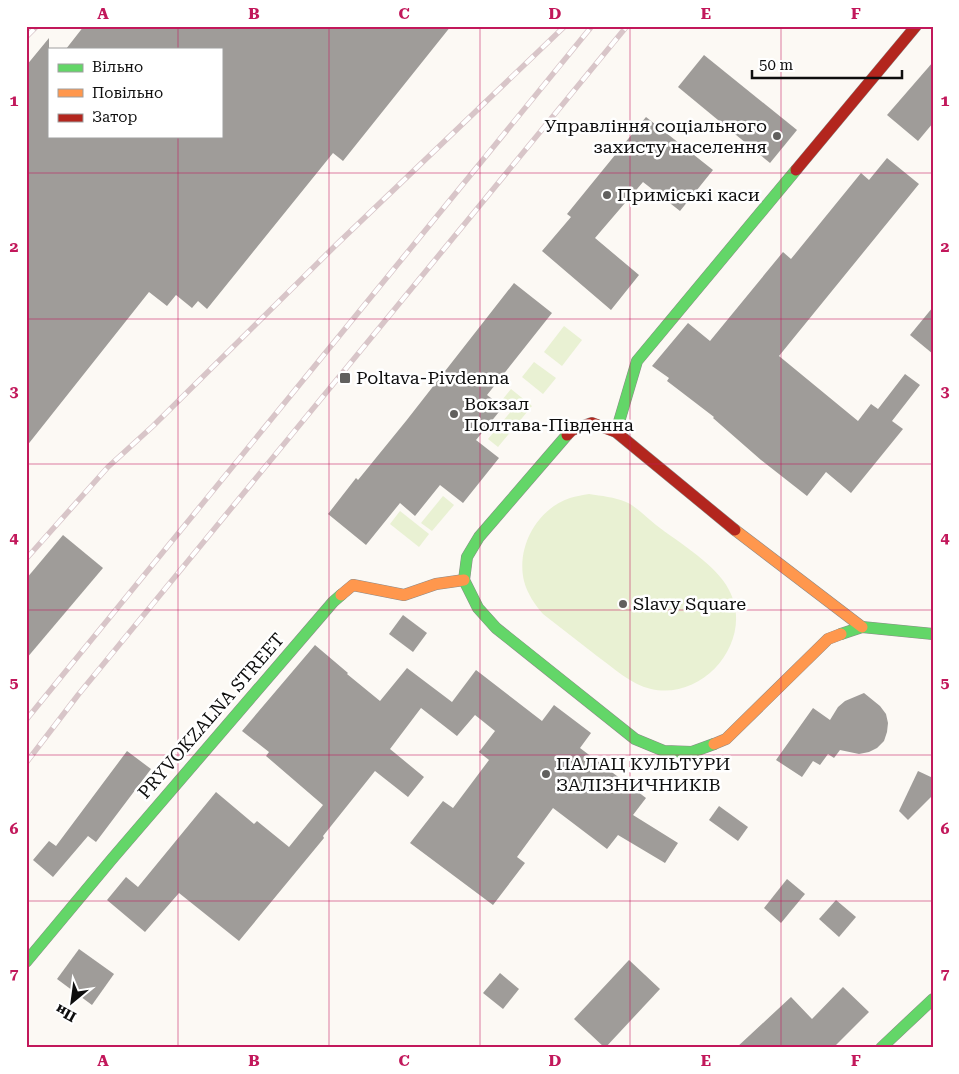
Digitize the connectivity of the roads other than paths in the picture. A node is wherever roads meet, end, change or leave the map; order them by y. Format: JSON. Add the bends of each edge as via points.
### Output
{"nodes":[{"id":1,"x":916,"y":26,"type":"edge"},
{"id":2,"x":616,"y":432,"type":"junction"},
{"id":3,"x":464,"y":580,"type":"junction"},
{"id":4,"x":862,"y":627,"type":"junction"},
{"id":5,"x":933,"y":634,"type":"edge"},
{"id":6,"x":26,"y":962,"type":"edge"},
{"id":7,"x":933,"y":999,"type":"edge"},
{"id":8,"x":881,"y":1048,"type":"edge"}],
"edges":[{"from":1,"to":2,"type":"main road","via":[[637,361]]},
{"from":2,"to":3,"type":"main road","via":[[592,424],[572,430],[479,537],[468,558]]},
{"from":2,"to":4,"type":"main road","via":[[764,553]]},
{"from":3,"to":4,"type":"main road","via":[[478,608],[496,628],[635,739],[664,752],[692,752],[726,739],[828,639]]},
{"from":3,"to":6,"type":"main road","name":"PRYVOKZALNA STREET","via":[[436,584],[404,596],[353,585],[333,602]]},
{"from":4,"to":5,"type":"main road"},
{"from":7,"to":8,"type":"main road"}]}
